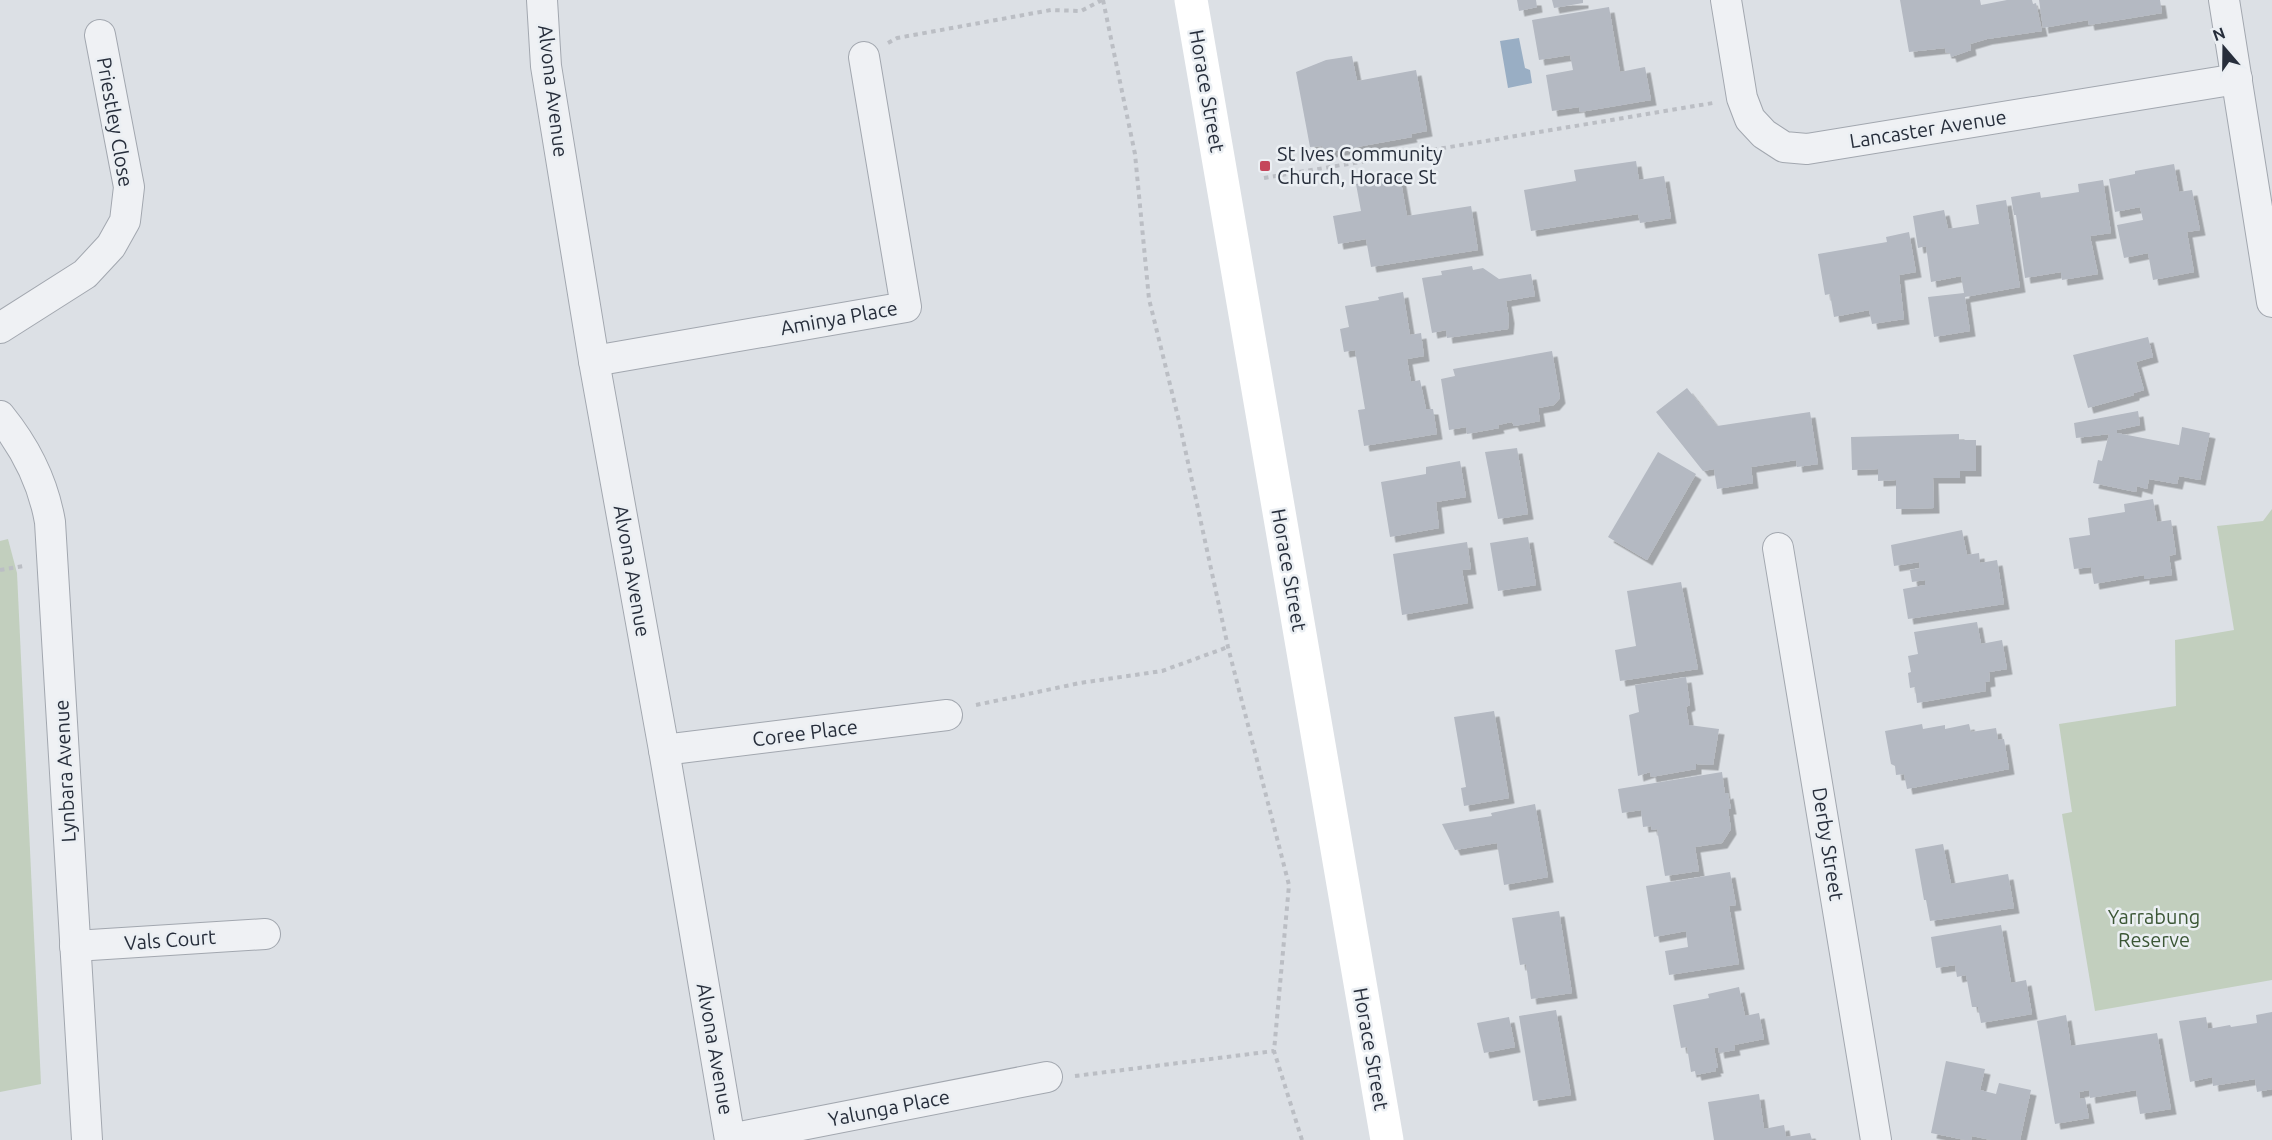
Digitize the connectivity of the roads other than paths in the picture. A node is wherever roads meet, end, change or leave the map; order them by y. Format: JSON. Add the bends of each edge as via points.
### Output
{"nodes":[{"id":1,"x":542,"y":0,"type":"edge"},
{"id":2,"x":1191,"y":0,"type":"edge"},
{"id":3,"x":1726,"y":0,"type":"edge"},
{"id":4,"x":2224,"y":0,"type":"edge"},
{"id":5,"x":100,"y":35,"type":"dead end"},
{"id":6,"x":864,"y":57,"type":"road end"},
{"id":7,"x":2237,"y":79,"type":"junction"},
{"id":8,"x":2272,"y":302,"type":"edge"},
{"id":9,"x":0,"y":328,"type":"edge"},
{"id":10,"x":594,"y":361,"type":"junction"},
{"id":11,"x":0,"y":416,"type":"edge"},
{"id":12,"x":1778,"y":548,"type":"dead end"},
{"id":13,"x":947,"y":715,"type":"road end"},
{"id":14,"x":664,"y":750,"type":"junction"},
{"id":15,"x":265,"y":934,"type":"dead end"},
{"id":16,"x":75,"y":946,"type":"junction"},
{"id":17,"x":1047,"y":1077,"type":"road end"},
{"id":18,"x":730,"y":1139,"type":"edge"},
{"id":19,"x":87,"y":1140,"type":"edge"},
{"id":20,"x":1387,"y":1140,"type":"edge"},
{"id":21,"x":1876,"y":1140,"type":"edge"}],
"edges":[{"from":1,"to":10,"type":"street","name":"Alvona Avenue","via":[[546,66]]},
{"from":2,"to":20,"type":"main road","name":"Horace Street"},
{"from":3,"to":7,"type":"street","name":"Lancaster Avenue","via":[[1742,98],[1750,119],[1784,147],[1807,149]]},
{"from":4,"to":7,"type":"street"},
{"from":5,"to":9,"type":"street","name":"Priestley Close","via":[[129,187],[125,221],[111,246],[85,274]]},
{"from":6,"to":10,"type":"street","name":"Aminya Place","via":[[906,307]]},
{"from":7,"to":8,"type":"street"},
{"from":10,"to":14,"type":"street","name":"Alvona Avenue"},
{"from":11,"to":16,"type":"street","name":"Lynbara Avenue","via":[[27,453],[46,499],[50,522]]},
{"from":12,"to":21,"type":"street","name":"Derby Street"},
{"from":13,"to":14,"type":"street","name":"Coree Place"},
{"from":14,"to":18,"type":"street","name":"Alvona Avenue"},
{"from":15,"to":16,"type":"street","name":"Vals Court"},
{"from":16,"to":19,"type":"street","name":"Lynbara Avenue"},
{"from":17,"to":18,"type":"street","name":"Yalunga Place"}]}
